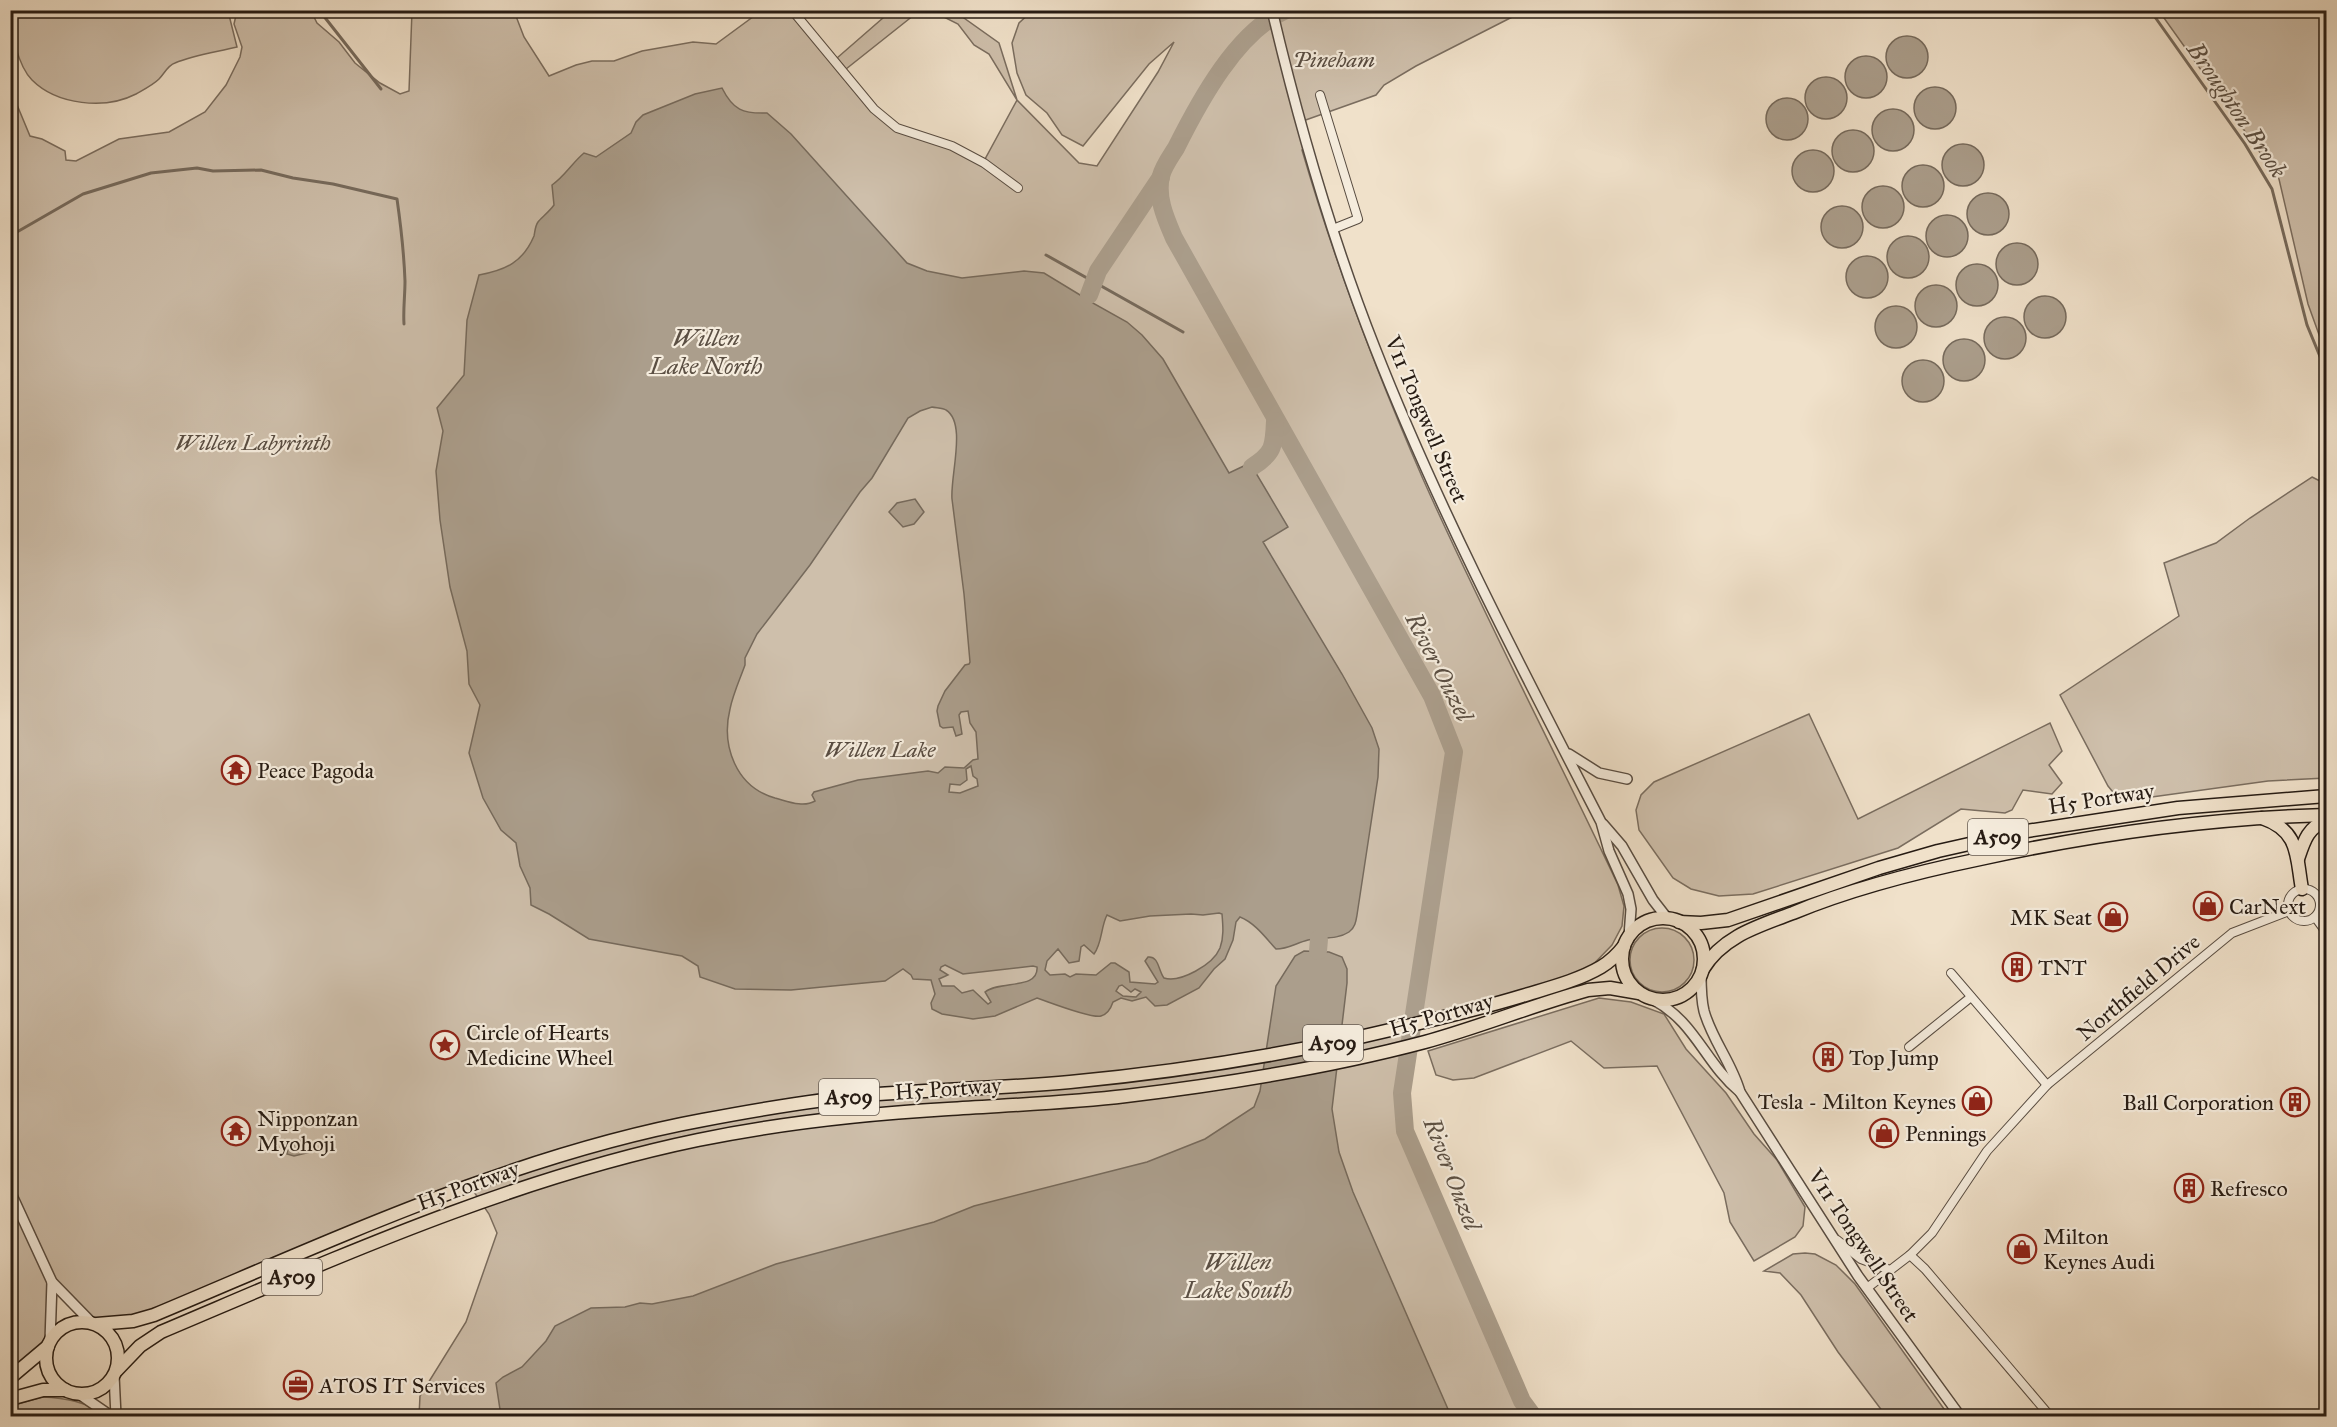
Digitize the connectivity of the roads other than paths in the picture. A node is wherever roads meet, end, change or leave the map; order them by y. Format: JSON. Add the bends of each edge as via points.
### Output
{"nodes":[{"id":1,"x":792,"y":10,"type":"edge"},
{"id":2,"x":1272,"y":10,"type":"edge"},
{"id":3,"x":1320,"y":95,"type":"dead end"},
{"id":4,"x":1018,"y":188,"type":"dead end"},
{"id":5,"x":1333,"y":229,"type":"junction"},
{"id":6,"x":1567,"y":753,"type":"junction"},
{"id":7,"x":1628,"y":779,"type":"dead end"},
{"id":8,"x":2326,"y":796,"type":"edge"},
{"id":9,"x":2326,"y":815,"type":"edge"},
{"id":10,"x":2257,"y":817,"type":"junction"},
{"id":11,"x":2326,"y":821,"type":"edge"},
{"id":12,"x":1601,"y":822,"type":"junction"},
{"id":13,"x":2298,"y":858,"type":"junction"},
{"id":14,"x":2302,"y":889,"type":"junction"},
{"id":15,"x":2289,"y":911,"type":"junction"},
{"id":16,"x":2315,"y":917,"type":"junction"},
{"id":17,"x":1673,"y":920,"type":"junction"},
{"id":18,"x":2326,"y":932,"type":"edge"},
{"id":19,"x":1626,"y":941,"type":"junction"},
{"id":20,"x":1702,"y":971,"type":"junction"},
{"id":21,"x":1951,"y":973,"type":"dead end"},
{"id":22,"x":1640,"y":993,"type":"junction"},
{"id":23,"x":1971,"y":997,"type":"junction"},
{"id":24,"x":1652,"y":999,"type":"junction"},
{"id":25,"x":1909,"y":1047,"type":"dead end"},
{"id":26,"x":2047,"y":1085,"type":"junction"},
{"id":27,"x":1740,"y":1092,"type":"junction"},
{"id":28,"x":10,"y":1191,"type":"edge"},
{"id":29,"x":1829,"y":1233,"type":"junction"},
{"id":30,"x":1910,"y":1255,"type":"junction"},
{"id":31,"x":1890,"y":1270,"type":"junction"},
{"id":32,"x":52,"y":1282,"type":"junction"},
{"id":33,"x":1867,"y":1288,"type":"junction"},
{"id":34,"x":94,"y":1323,"type":"junction"},
{"id":35,"x":49,"y":1343,"type":"junction"},
{"id":36,"x":115,"y":1373,"type":"junction"},
{"id":37,"x":10,"y":1378,"type":"edge"},
{"id":38,"x":65,"y":1390,"type":"junction"},
{"id":39,"x":79,"y":1394,"type":"junction"},
{"id":40,"x":12,"y":1398,"type":"edge"},
{"id":41,"x":111,"y":1416,"type":"edge"},
{"id":42,"x":116,"y":1416,"type":"edge"},
{"id":43,"x":1960,"y":1416,"type":"edge"},
{"id":44,"x":2050,"y":1416,"type":"edge"}],
"edges":[{"from":1,"to":4,"type":"street","via":[[874,109],[897,128],[952,146]]},
{"from":2,"to":5,"type":"street","name":"V11 Tongwell Street","via":[[1307,148]]},
{"from":3,"to":5,"type":"street","via":[[1358,219]]},
{"from":5,"to":6,"type":"street","name":"V11 Tongwell Street","via":[[1375,350],[1428,473]]},
{"from":6,"to":7,"type":"street","via":[[1599,773]]},
{"from":6,"to":12,"type":"street","name":"V11 Tongwell Street"},
{"from":8,"to":17,"type":"main road","name":"H5 Portway","number":"A509","via":[[2178,808],[2027,831],[1879,868],[1728,920]]},
{"from":9,"to":10,"type":"main road","name":"H5 Portway","number":"A509"},
{"from":10,"to":13,"type":"main road","via":[[2290,837]]},
{"from":10,"to":20,"type":"main road","name":"H5 Portway","number":"A509","via":[[2096,836],[1913,874],[1814,904],[1744,933],[1721,946]]},
{"from":11,"to":13,"type":"main road","via":[[2308,832]]},
{"from":12,"to":17,"type":"street","name":"V11 Tongwell Street","via":[[1622,846],[1653,900]]},
{"from":12,"to":19,"type":"street","name":"V11 Tongwell Street","via":[[1628,894],[1631,909]]},
{"from":13,"to":14,"type":"main road"},
{"from":14,"to":15,"type":"street","via":[[2290,897]]},
{"from":14,"to":16,"type":"street","via":[[2312,891],[2319,899],[2320,909]]},
{"from":15,"to":16,"type":"street","via":[[2300,921]]},
{"from":15,"to":26,"type":"street","name":"Northfield Drive","via":[[2232,933]]},
{"from":16,"to":18,"type":"street"},
{"from":17,"to":19,"type":"main road","number":"A509","via":[[1645,922]]},
{"from":17,"to":20,"type":"main road","via":[[1688,926],[1700,941]]},
{"from":19,"to":22,"type":"main road","number":"A509","via":[[1624,972]]},
{"from":19,"to":34,"type":"main road","name":"H5 Portway","number":"A509","via":[[1610,961],[1559,984],[1451,1015],[1334,1042],[1213,1064],[1065,1082],[874,1095],[760,1110],[615,1140],[470,1186],[154,1315],[133,1321]]},
{"from":20,"to":24,"type":"main road","number":"A509","via":[[1682,996]]},
{"from":20,"to":27,"type":"street","name":"V11 Tongwell Street","via":[[1704,1011]]},
{"from":21,"to":23,"type":"street"},
{"from":22,"to":24,"type":"main road","number":"A509"},
{"from":22,"to":36,"type":"main road","name":"H5 Portway","number":"A509","via":[[1610,988],[1588,990],[1454,1034],[1355,1059],[1218,1083],[1066,1102],[796,1123],[651,1150],[499,1194],[344,1255],[161,1332],[140,1346]]},
{"from":23,"to":25,"type":"street"},
{"from":23,"to":26,"type":"street"},
{"from":24,"to":27,"type":"street","name":"V11 Tongwell Street","via":[[1682,1020],[1723,1078]]},
{"from":26,"to":30,"type":"street","name":"Northfield Drive","via":[[1996,1139],[1932,1233]]},
{"from":27,"to":29,"type":"street","name":"V11 Tongwell Street"},
{"from":28,"to":32,"type":"street"},
{"from":29,"to":31,"type":"street","via":[[1861,1258]]},
{"from":29,"to":33,"type":"street","name":"V11 Tongwell Street"},
{"from":30,"to":31,"type":"street","name":"Northfield Drive"},
{"from":30,"to":44,"type":"street"},
{"from":31,"to":33,"type":"street","name":"Northfield Drive"},
{"from":32,"to":34,"type":"street"},
{"from":32,"to":35,"type":"street"},
{"from":33,"to":43,"type":"street","name":"V11 Tongwell Street"},
{"from":34,"to":35,"type":"main road","number":"A509","via":[[67,1324]]},
{"from":34,"to":36,"type":"main road","via":[[113,1338],[118,1348]]},
{"from":35,"to":37,"type":"main road","number":"A509"},
{"from":35,"to":38,"type":"main road","via":[[47,1366]]},
{"from":36,"to":39,"type":"main road","number":"A509","via":[[99,1390]]},
{"from":36,"to":42,"type":"street"},
{"from":38,"to":39,"type":"main road"},
{"from":38,"to":40,"type":"main road","via":[[43,1390]]},
{"from":39,"to":41,"type":"street"}]}
